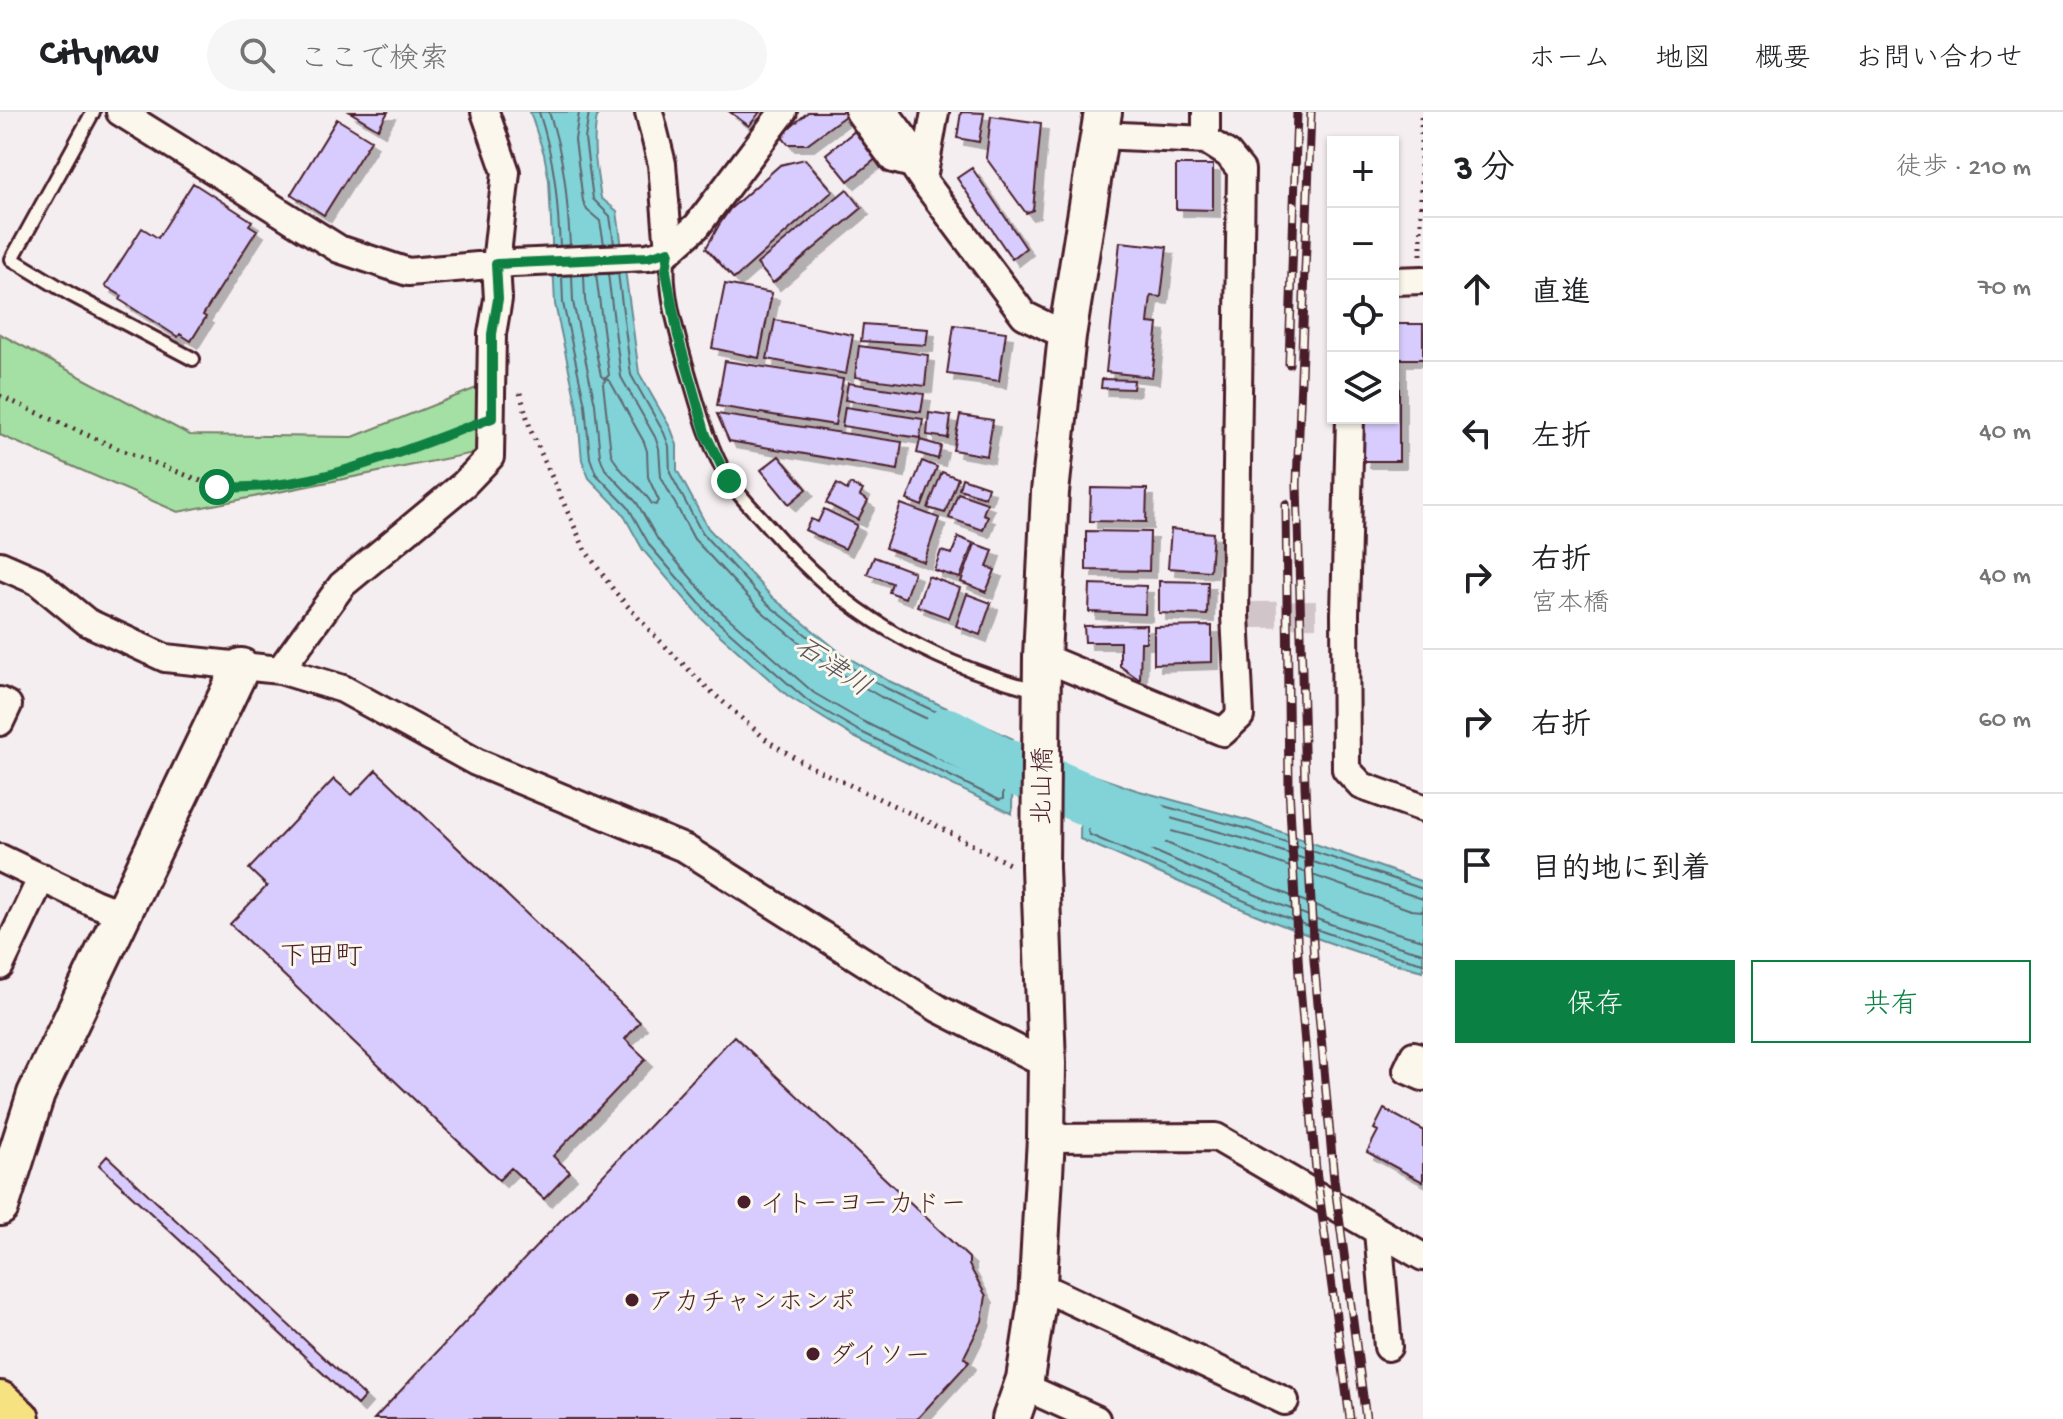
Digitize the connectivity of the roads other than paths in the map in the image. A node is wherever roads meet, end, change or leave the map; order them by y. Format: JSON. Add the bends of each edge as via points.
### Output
{"nodes":[{"id":1,"x":93,"y":112,"type":"edge"},
{"id":2,"x":120,"y":112,"type":"edge"},
{"id":3,"x":485,"y":112,"type":"edge"},
{"id":4,"x":649,"y":112,"type":"edge"},
{"id":5,"x":783,"y":112,"type":"edge"},
{"id":6,"x":859,"y":112,"type":"edge"},
{"id":7,"x":885,"y":112,"type":"edge"},
{"id":8,"x":935,"y":112,"type":"edge"},
{"id":9,"x":1206,"y":112,"type":"edge"},
{"id":10,"x":1101,"y":123,"type":"edge"},
{"id":11,"x":1206,"y":140,"type":"junction"},
{"id":12,"x":915,"y":164,"type":"junction"},
{"id":13,"x":658,"y":254,"type":"junction"},
{"id":14,"x":505,"y":264,"type":"junction"},
{"id":15,"x":1422,"y":273,"type":"edge"},
{"id":16,"x":1397,"y":280,"type":"edge"},
{"id":17,"x":1067,"y":336,"type":"junction"},
{"id":18,"x":193,"y":359,"type":"dead end"},
{"id":19,"x":1350,"y":424,"type":"edge"},
{"id":20,"x":0,"y":565,"type":"edge"},
{"id":21,"x":241,"y":667,"type":"junction"},
{"id":22,"x":280,"y":670,"type":"junction"},
{"id":23,"x":1043,"y":685,"type":"junction"},
{"id":24,"x":0,"y":701,"type":"edge"},
{"id":25,"x":0,"y":722,"type":"edge"},
{"id":26,"x":1423,"y":808,"type":"edge"},
{"id":27,"x":0,"y":858,"type":"edge"},
{"id":28,"x":42,"y":877,"type":"junction"},
{"id":29,"x":122,"y":914,"type":"junction"},
{"id":30,"x":0,"y":966,"type":"edge"},
{"id":31,"x":1047,"y":1064,"type":"junction"},
{"id":32,"x":1046,"y":1138,"type":"junction"},
{"id":33,"x":0,"y":1207,"type":"edge"},
{"id":34,"x":1378,"y":1231,"type":"junction"},
{"id":35,"x":1423,"y":1257,"type":"edge"},
{"id":36,"x":1038,"y":1285,"type":"junction"},
{"id":37,"x":1388,"y":1347,"type":"dead end"},
{"id":38,"x":1285,"y":1401,"type":"dead end"},
{"id":39,"x":0,"y":1402,"type":"edge"},
{"id":40,"x":1017,"y":1402,"type":"edge"},
{"id":41,"x":19,"y":1419,"type":"edge"},
{"id":42,"x":1096,"y":1419,"type":"edge"}],
"edges":[{"from":1,"to":18,"type":"lane","via":[[12,259]]},
{"from":2,"to":14,"type":"street","via":[[339,249],[408,272]]},
{"from":3,"to":14,"type":"street","via":[[506,172]]},
{"from":4,"to":13,"type":"street","via":[[662,164]]},
{"from":5,"to":13,"type":"street","via":[[697,226]]},
{"from":6,"to":12,"type":"street","via":[[893,159]]},
{"from":7,"to":12,"type":"street"},
{"from":8,"to":12,"type":"street"},
{"from":9,"to":11,"type":"street"},
{"from":10,"to":11,"type":"street"},
{"from":10,"to":17,"type":"street","name":"北山橋"},
{"from":11,"to":23,"type":"street","via":[[1241,170],[1240,716],[1223,732]]},
{"from":12,"to":17,"type":"street","via":[[1024,315]]},
{"from":13,"to":14,"type":"street"},
{"from":13,"to":23,"type":"lane","via":[[706,435],[729,481],[809,571],[859,613],[961,668]]},
{"from":14,"to":22,"type":"street","via":[[492,334],[490,457],[342,585]]},
{"from":15,"to":16,"type":"street"},
{"from":17,"to":23,"type":"street","name":"北山橋","via":[[1050,492]]},
{"from":19,"to":26,"type":"street","via":[[1334,614],[1346,769],[1362,786]]},
{"from":20,"to":21,"type":"street","via":[[37,581],[87,622],[165,658]]},
{"from":21,"to":22,"type":"street"},
{"from":21,"to":29,"type":"street"},
{"from":22,"to":31,"type":"street","via":[[343,689],[476,762],[686,849],[939,1009]]},
{"from":23,"to":31,"type":"street","name":"北山橋"},
{"from":24,"to":25,"type":"street","via":[[8,705]]},
{"from":27,"to":28,"type":"street"},
{"from":28,"to":29,"type":"street"},
{"from":28,"to":30,"type":"street"},
{"from":29,"to":33,"type":"street","via":[[36,1094]]},
{"from":31,"to":32,"type":"street","name":"北山橋"},
{"from":32,"to":34,"type":"street","via":[[1216,1137]]},
{"from":32,"to":36,"type":"street","name":"北山橋"},
{"from":34,"to":35,"type":"street"},
{"from":34,"to":37,"type":"street"},
{"from":36,"to":38,"type":"street"},
{"from":36,"to":40,"type":"street","name":"北山橋"},
{"from":39,"to":41,"type":"main road"},
{"from":40,"to":42,"type":"street"}]}
